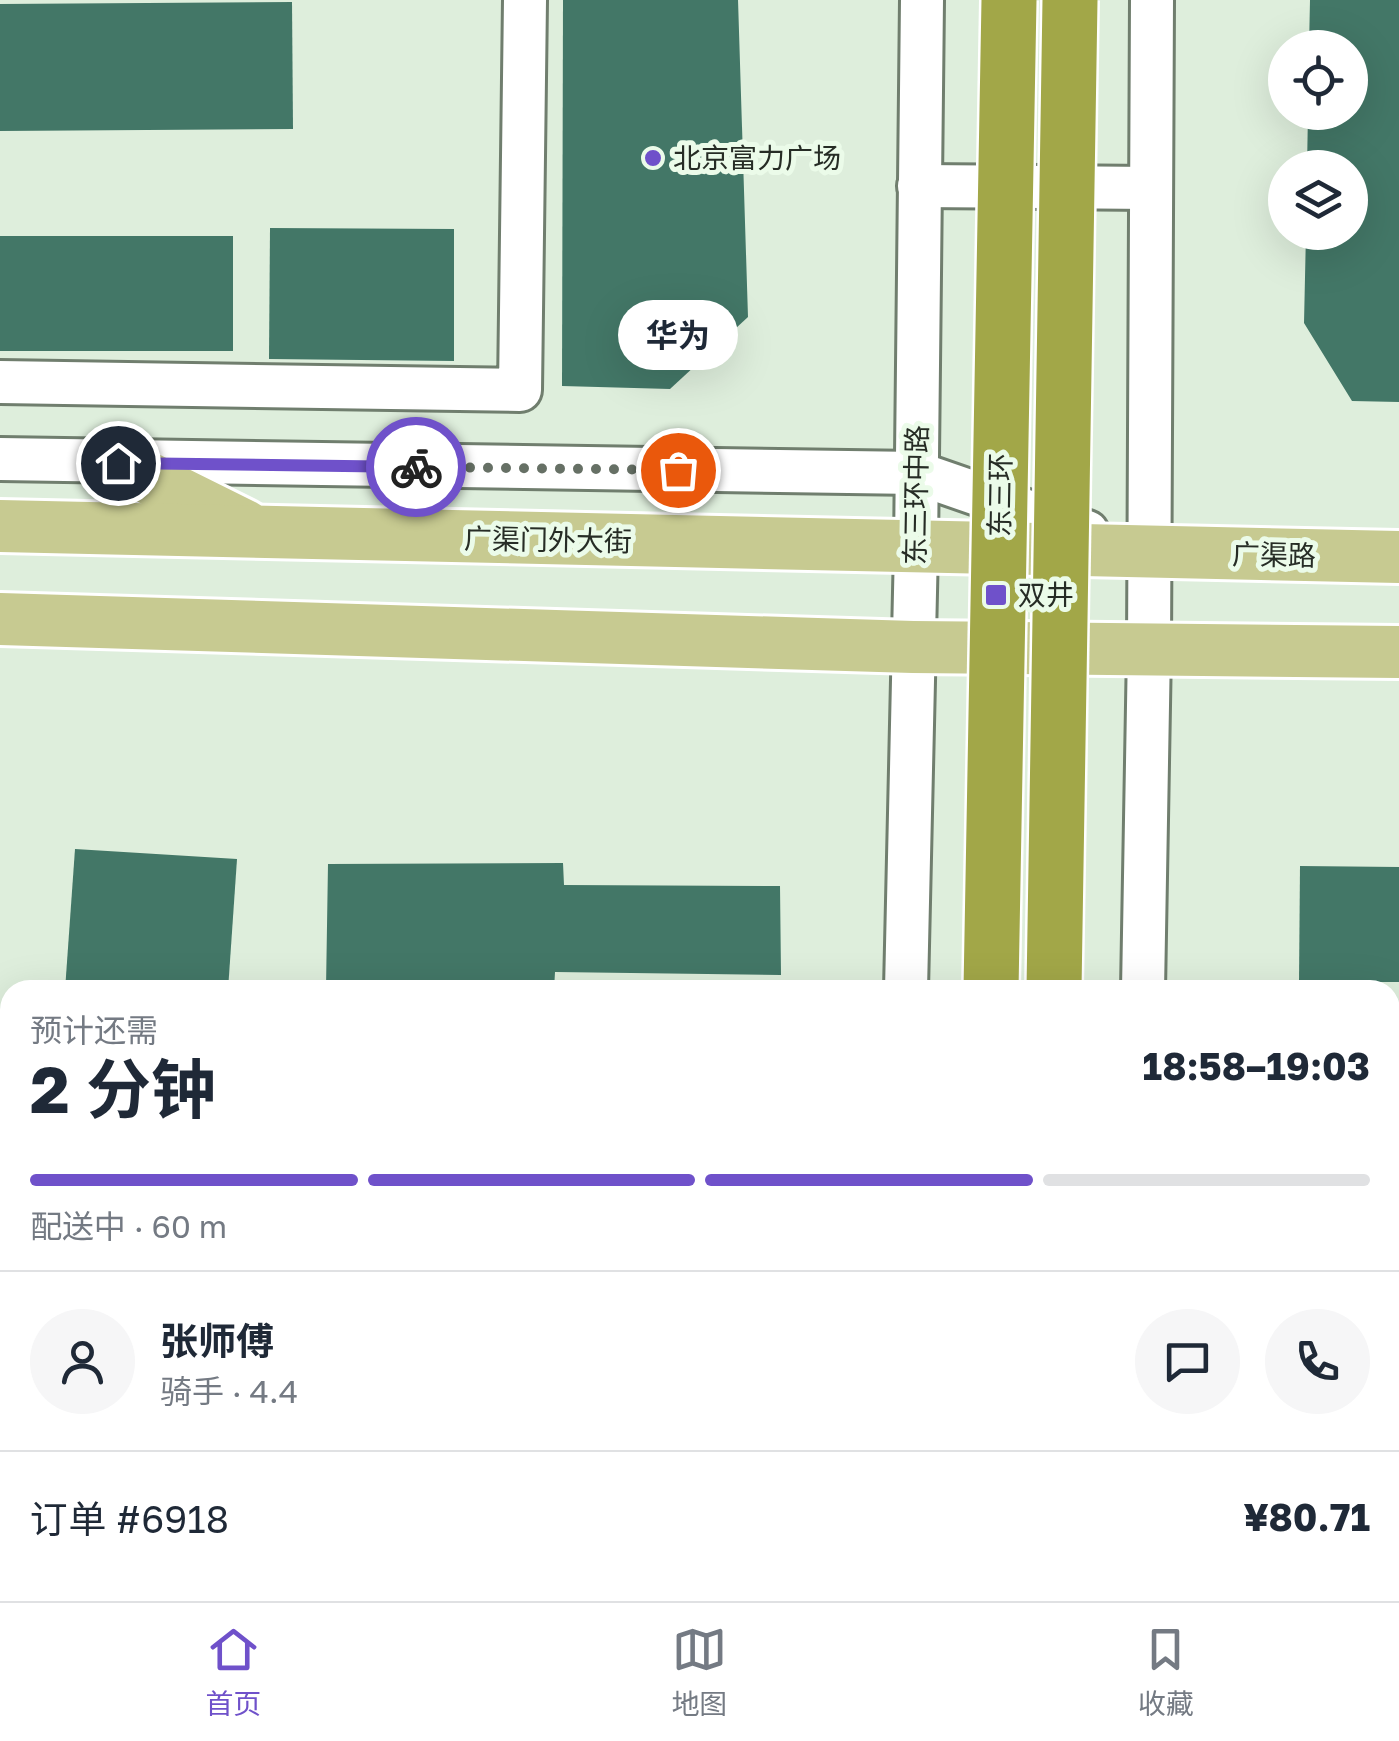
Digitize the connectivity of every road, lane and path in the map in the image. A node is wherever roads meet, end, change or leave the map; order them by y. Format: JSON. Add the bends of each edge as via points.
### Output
{"nodes":[{"id":1,"x":525,"y":0,"type":"edge"},
{"id":2,"x":922,"y":0,"type":"edge"},
{"id":3,"x":1009,"y":0,"type":"edge"},
{"id":4,"x":1070,"y":0,"type":"edge"},
{"id":5,"x":1152,"y":0,"type":"edge"},
{"id":6,"x":919,"y":186,"type":"junction"},
{"id":7,"x":1152,"y":188,"type":"junction"},
{"id":8,"x":0,"y":382,"type":"edge"},
{"id":9,"x":0,"y":459,"type":"edge"},
{"id":10,"x":118,"y":463,"type":"junction"},
{"id":11,"x":917,"y":473,"type":"junction"},
{"id":12,"x":0,"y":526,"type":"edge"},
{"id":13,"x":260,"y":533,"type":"junction"},
{"id":14,"x":916,"y":548,"type":"junction"},
{"id":15,"x":1149,"y":554,"type":"junction"},
{"id":16,"x":1399,"y":557,"type":"edge"},
{"id":17,"x":0,"y":619,"type":"edge"},
{"id":18,"x":913,"y":647,"type":"junction"},
{"id":19,"x":1150,"y":649,"type":"junction"},
{"id":20,"x":1399,"y":652,"type":"edge"},
{"id":21,"x":906,"y":980,"type":"edge"},
{"id":22,"x":992,"y":980,"type":"edge"},
{"id":23,"x":1054,"y":980,"type":"edge"},
{"id":24,"x":1143,"y":980,"type":"edge"}],
"edges":[{"from":1,"to":8,"type":"street","via":[[520,390]]},
{"from":2,"to":6,"type":"street","name":"东三环中路"},
{"from":3,"to":22,"type":"highway","name":"东三环","bridge":true},
{"from":4,"to":23,"type":"highway","bridge":true},
{"from":5,"to":7,"type":"street"},
{"from":6,"to":7,"type":"street"},
{"from":6,"to":11,"type":"street","name":"东三环中路"},
{"from":7,"to":15,"type":"street"},
{"from":9,"to":10,"type":"street"},
{"from":10,"to":11,"type":"street"},
{"from":10,"to":13,"type":"main road"},
{"from":11,"to":14,"type":"street","name":"东三环中路"},
{"from":11,"to":15,"type":"street"},
{"from":12,"to":13,"type":"main road","name":"广渠门外大街"},
{"from":13,"to":14,"type":"main road","name":"广渠门外大街"},
{"from":14,"to":15,"type":"main road","name":"广渠门外大街"},
{"from":14,"to":18,"type":"street","name":"东三环中路"},
{"from":15,"to":16,"type":"main road","name":"广渠路"},
{"from":15,"to":19,"type":"street"},
{"from":17,"to":18,"type":"main road"},
{"from":18,"to":19,"type":"main road"},
{"from":18,"to":21,"type":"street","name":"东三环中路"},
{"from":19,"to":20,"type":"main road"},
{"from":19,"to":24,"type":"street"}]}
